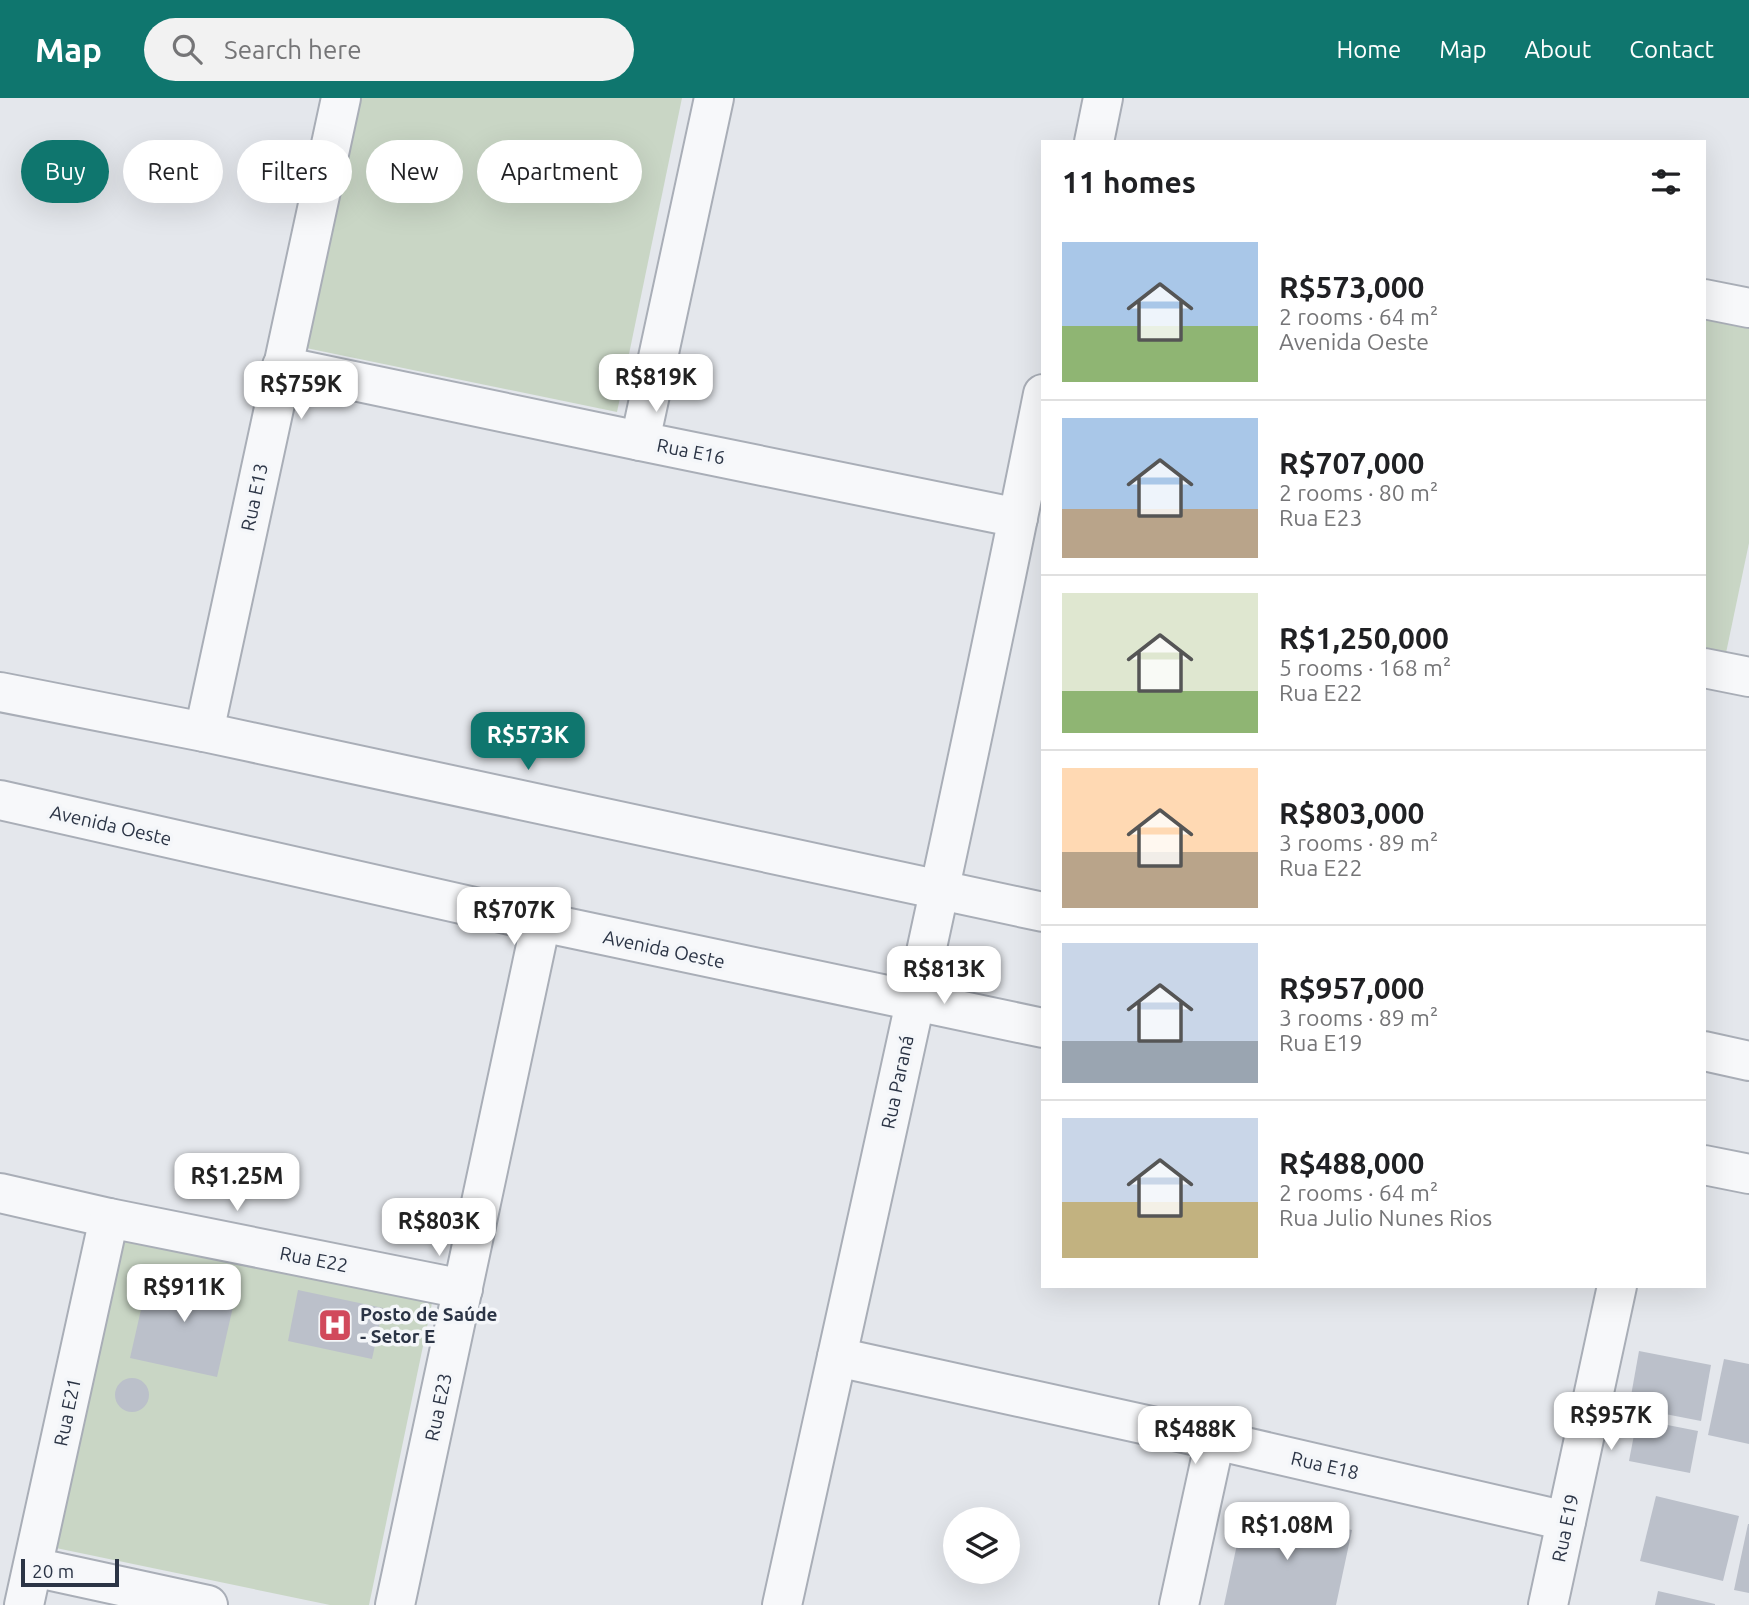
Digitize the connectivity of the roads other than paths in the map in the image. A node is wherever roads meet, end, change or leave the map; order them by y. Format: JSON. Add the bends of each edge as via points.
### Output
{"nodes":[{"id":1,"x":341,"y":98,"type":"edge"},
{"id":2,"x":714,"y":98,"type":"edge"},
{"id":3,"x":1103,"y":98,"type":"edge"},
{"id":4,"x":1094,"y":140,"type":"edge"},
{"id":5,"x":1706,"y":299,"type":"edge"},
{"id":6,"x":1749,"y":308,"type":"edge"},
{"id":7,"x":282,"y":366,"type":"junction"},
{"id":8,"x":1041,"y":404,"type":"edge"},
{"id":9,"x":640,"y":441,"type":"junction"},
{"id":10,"x":1018,"y":518,"type":"junction"},
{"id":11,"x":1706,"y":668,"type":"edge"},
{"id":12,"x":1747,"y":669,"type":"edge"},
{"id":13,"x":0,"y":692,"type":"edge"},
{"id":14,"x":204,"y":732,"type":"junction"},
{"id":15,"x":0,"y":800,"type":"edge"},
{"id":16,"x":939,"y":891,"type":"junction"},
{"id":17,"x":1041,"y":912,"type":"edge"},
{"id":18,"x":541,"y":922,"type":"junction"},
{"id":19,"x":915,"y":1002,"type":"junction"},
{"id":20,"x":1041,"y":1028,"type":"edge"},
{"id":21,"x":1706,"y":1051,"type":"edge"},
{"id":22,"x":1749,"y":1061,"type":"edge"},
{"id":23,"x":1706,"y":1165,"type":"edge"},
{"id":24,"x":1749,"y":1174,"type":"edge"},
{"id":25,"x":0,"y":1193,"type":"edge"},
{"id":26,"x":109,"y":1218,"type":"junction"},
{"id":27,"x":1617,"y":1288,"type":"edge"},
{"id":28,"x":463,"y":1289,"type":"junction"},
{"id":29,"x":836,"y":1357,"type":"junction"},
{"id":30,"x":1215,"y":1440,"type":"junction"},
{"id":31,"x":1566,"y":1521,"type":"junction"},
{"id":32,"x":33,"y":1567,"type":"junction"},
{"id":33,"x":24,"y":1605,"type":"edge"},
{"id":34,"x":208,"y":1605,"type":"edge"},
{"id":35,"x":395,"y":1605,"type":"edge"},
{"id":36,"x":782,"y":1605,"type":"edge"},
{"id":37,"x":1179,"y":1605,"type":"edge"},
{"id":38,"x":1548,"y":1605,"type":"edge"}],
"edges":[{"from":1,"to":7,"type":"street","name":"Rua E13"},
{"from":2,"to":9,"type":"street"},
{"from":3,"to":4,"type":"street"},
{"from":5,"to":6,"type":"street"},
{"from":7,"to":9,"type":"street","name":"Rua E16"},
{"from":7,"to":14,"type":"street","name":"Rua E13"},
{"from":8,"to":10,"type":"street","name":"Rua Paraná"},
{"from":9,"to":10,"type":"street","name":"Rua E16"},
{"from":10,"to":16,"type":"street","name":"Rua Paraná"},
{"from":11,"to":12,"type":"street"},
{"from":13,"to":14,"type":"street"},
{"from":14,"to":16,"type":"street"},
{"from":15,"to":18,"type":"street","name":"Avenida Oeste"},
{"from":16,"to":17,"type":"street"},
{"from":16,"to":19,"type":"street","name":"Rua Paraná"},
{"from":18,"to":19,"type":"street","name":"Avenida Oeste"},
{"from":18,"to":28,"type":"street","name":"Rua E23"},
{"from":19,"to":20,"type":"street","name":"Avenida Oeste"},
{"from":19,"to":29,"type":"street","name":"Rua Paraná"},
{"from":21,"to":22,"type":"street"},
{"from":23,"to":24,"type":"street"},
{"from":25,"to":26,"type":"street","name":"Rua E22"},
{"from":26,"to":28,"type":"street","name":"Rua E22"},
{"from":26,"to":32,"type":"street","name":"Rua E21"},
{"from":27,"to":31,"type":"street","name":"Rua E19"},
{"from":28,"to":35,"type":"street","name":"Rua E23"},
{"from":29,"to":30,"type":"street","name":"Rua E18"},
{"from":29,"to":36,"type":"street","name":"Rua Paraná"},
{"from":30,"to":31,"type":"street","name":"Rua E18"},
{"from":30,"to":37,"type":"street"},
{"from":31,"to":38,"type":"street","name":"Rua E19"},
{"from":32,"to":33,"type":"street","name":"Rua E21"},
{"from":32,"to":34,"type":"street"}]}
